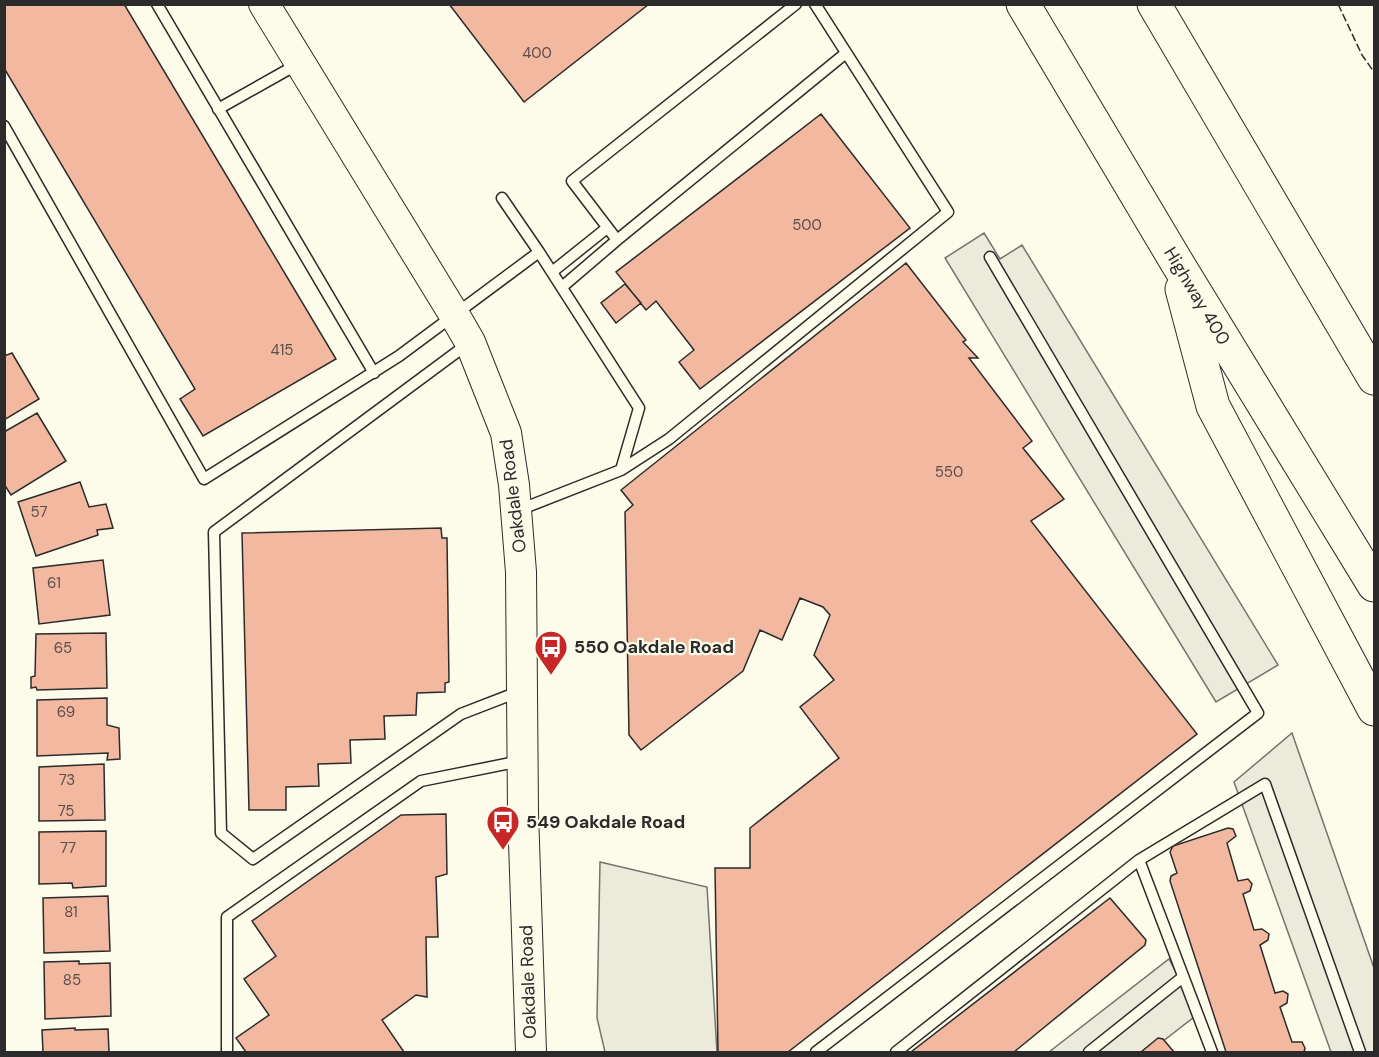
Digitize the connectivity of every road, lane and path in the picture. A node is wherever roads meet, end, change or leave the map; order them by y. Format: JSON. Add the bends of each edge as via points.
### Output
{"nodes":[{"id":1,"x":157,"y":4,"type":"edge"},
{"id":2,"x":264,"y":4,"type":"edge"},
{"id":3,"x":796,"y":4,"type":"edge"},
{"id":4,"x":815,"y":4,"type":"edge"},
{"id":5,"x":1023,"y":4,"type":"edge"},
{"id":6,"x":1154,"y":4,"type":"edge"},
{"id":7,"x":846,"y":53,"type":"junction"},
{"id":8,"x":298,"y":64,"type":"junction"},
{"id":9,"x":218,"y":109,"type":"junction"},
{"id":10,"x":4,"y":126,"type":"edge"},
{"id":11,"x":502,"y":198,"type":"dead end"},
{"id":12,"x":607,"y":228,"type":"junction"},
{"id":13,"x":617,"y":240,"type":"junction"},
{"id":14,"x":539,"y":252,"type":"junction"},
{"id":15,"x":990,"y":257,"type":"dead end"},
{"id":16,"x":1176,"y":261,"type":"junction"},
{"id":17,"x":552,"y":272,"type":"junction"},
{"id":18,"x":562,"y":286,"type":"junction"},
{"id":19,"x":455,"y":316,"type":"junction"},
{"id":20,"x":470,"y":342,"type":"junction"},
{"id":21,"x":374,"y":373,"type":"junction"},
{"id":22,"x":1374,"y":378,"type":"edge"},
{"id":23,"x":621,"y":470,"type":"junction"},
{"id":24,"x":516,"y":512,"type":"junction"},
{"id":25,"x":1374,"y":585,"type":"edge"},
{"id":26,"x":521,"y":691,"type":"junction"},
{"id":27,"x":1374,"y":709,"type":"edge"},
{"id":28,"x":523,"y":761,"type":"junction"},
{"id":29,"x":1138,"y":860,"type":"junction"},
{"id":30,"x":1183,"y":977,"type":"junction"},
{"id":31,"x":227,"y":1053,"type":"edge"},
{"id":32,"x":531,"y":1053,"type":"edge"},
{"id":33,"x":816,"y":1053,"type":"edge"},
{"id":34,"x":896,"y":1053,"type":"edge"},
{"id":35,"x":1089,"y":1053,"type":"edge"},
{"id":36,"x":1212,"y":1053,"type":"edge"},
{"id":37,"x":1360,"y":1053,"type":"edge"}],
"edges":[{"from":1,"to":9,"type":"lane"},
{"from":2,"to":8,"type":"street","name":"Oakdale Road"},
{"from":3,"to":12,"type":"lane","via":[[572,181]]},
{"from":4,"to":7,"type":"lane"},
{"from":5,"to":16,"type":"highway","name":"Highway 400"},
{"from":6,"to":22,"type":"highway"},
{"from":7,"to":13,"type":"lane"},
{"from":7,"to":23,"type":"lane","via":[[948,212],[669,439]]},
{"from":8,"to":9,"type":"lane"},
{"from":8,"to":19,"type":"street","name":"Oakdale Road"},
{"from":9,"to":21,"type":"lane"},
{"from":10,"to":21,"type":"lane","via":[[204,479]]},
{"from":11,"to":14,"type":"lane"},
{"from":12,"to":13,"type":"lane"},
{"from":12,"to":17,"type":"lane"},
{"from":13,"to":18,"type":"lane"},
{"from":14,"to":17,"type":"lane"},
{"from":14,"to":19,"type":"lane"},
{"from":15,"to":33,"type":"lane","via":[[1258,713]]},
{"from":16,"to":25,"type":"highway","name":"Highway 400"},
{"from":16,"to":27,"type":"highway","via":[[1213,406]]},
{"from":17,"to":18,"type":"lane"},
{"from":18,"to":23,"type":"lane","via":[[639,408]]},
{"from":19,"to":20,"type":"street","name":"Oakdale Road"},
{"from":19,"to":21,"type":"lane"},
{"from":20,"to":24,"type":"street","name":"Oakdale Road","via":[[506,433]]},
{"from":20,"to":26,"type":"lane","via":[[214,532],[221,833],[253,859],[461,714]]},
{"from":23,"to":24,"type":"lane"},
{"from":24,"to":26,"type":"street","name":"Oakdale Road","via":[[521,572]]},
{"from":26,"to":28,"type":"street","name":"Oakdale Road"},
{"from":28,"to":31,"type":"lane","via":[[421,781],[227,917]]},
{"from":28,"to":32,"type":"street","name":"Oakdale Road"},
{"from":29,"to":30,"type":"lane"},
{"from":29,"to":34,"type":"lane"},
{"from":29,"to":37,"type":"lane","via":[[1264,784]]},
{"from":30,"to":35,"type":"lane"},
{"from":30,"to":36,"type":"lane"}]}
